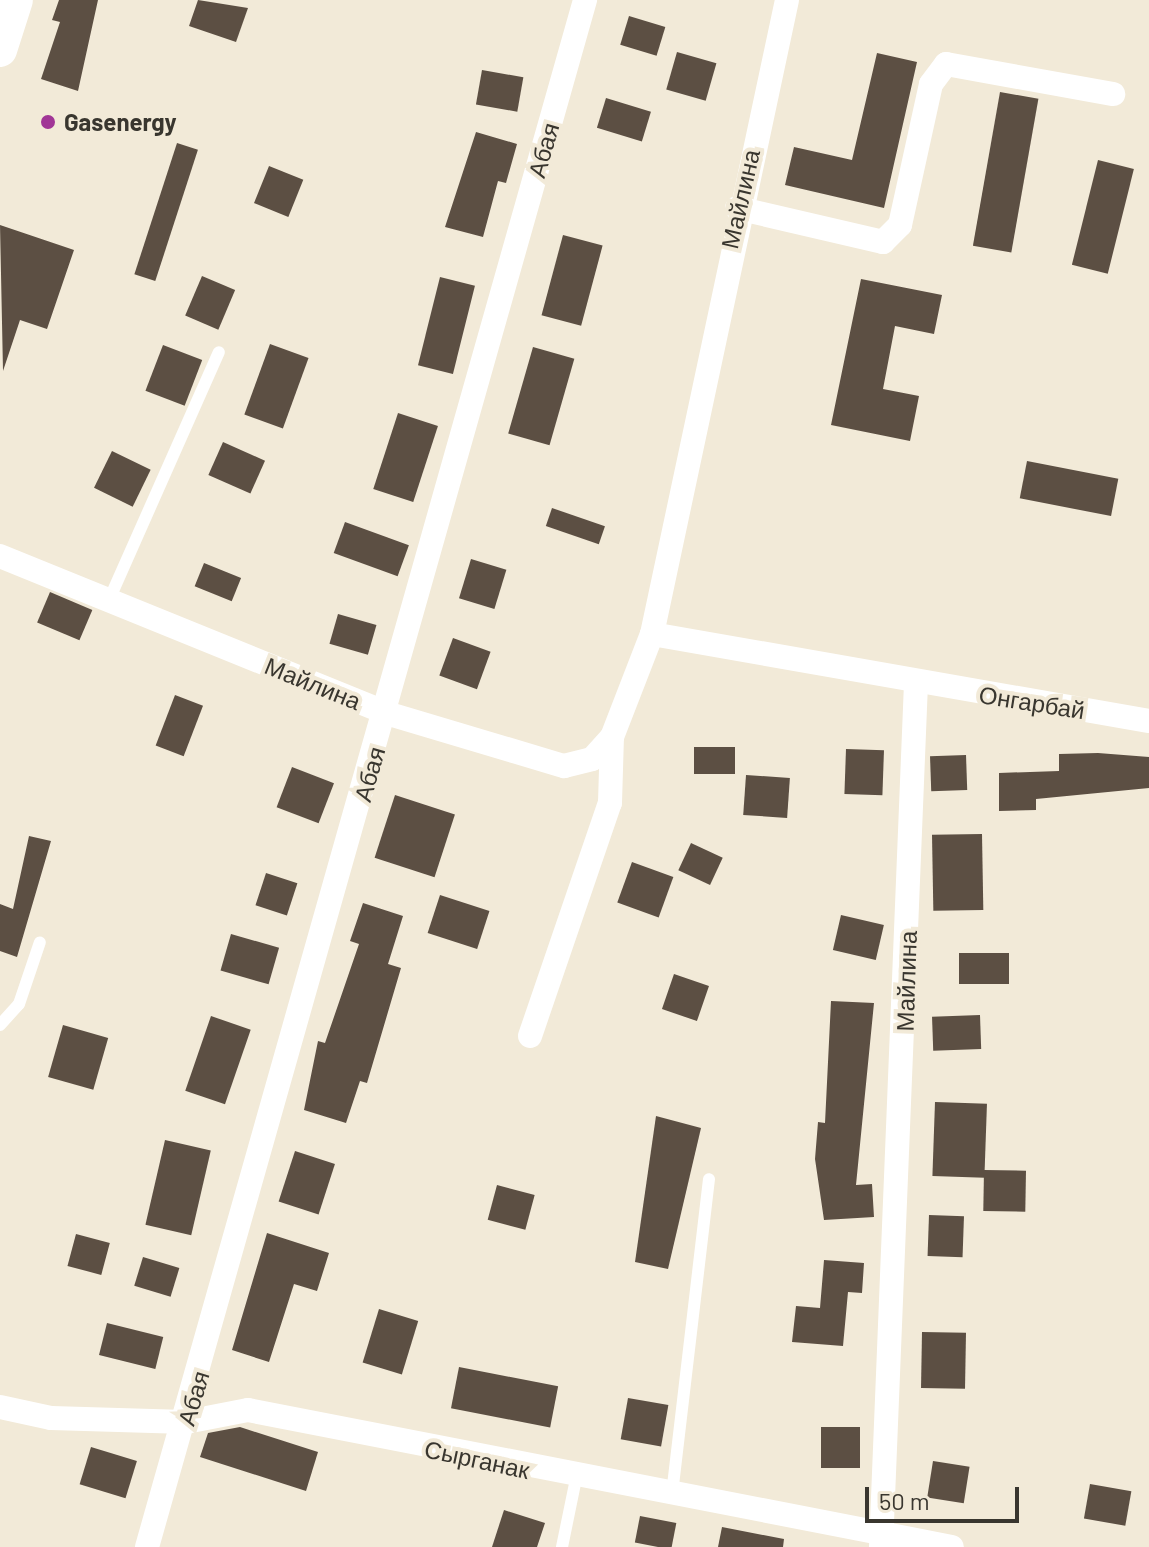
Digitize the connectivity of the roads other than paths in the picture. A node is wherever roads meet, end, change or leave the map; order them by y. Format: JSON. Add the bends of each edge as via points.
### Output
{"nodes":[{"id":1,"x":16,"y":0,"type":"edge"},
{"id":2,"x":585,"y":0,"type":"edge"},
{"id":3,"x":787,"y":0,"type":"edge"},
{"id":4,"x":0,"y":50,"type":"edge"},
{"id":5,"x":1113,"y":94,"type":"dead end"},
{"id":6,"x":737,"y":208,"type":"junction"},
{"id":7,"x":219,"y":352,"type":"dead end"},
{"id":8,"x":0,"y":556,"type":"edge"},
{"id":9,"x":109,"y":600,"type":"junction"},
{"id":10,"x":652,"y":634,"type":"junction"},
{"id":11,"x":916,"y":684,"type":"junction"},
{"id":12,"x":386,"y":713,"type":"junction"},
{"id":13,"x":1149,"y":721,"type":"edge"},
{"id":14,"x":612,"y":737,"type":"junction"},
{"id":15,"x":40,"y":942,"type":"dead end"},
{"id":16,"x":0,"y":1025,"type":"edge"},
{"id":17,"x":530,"y":1036,"type":"dead end"},
{"id":18,"x":709,"y":1179,"type":"dead end"},
{"id":19,"x":0,"y":1407,"type":"edge"},
{"id":20,"x":186,"y":1422,"type":"junction"},
{"id":21,"x":576,"y":1479,"type":"junction"},
{"id":22,"x":672,"y":1497,"type":"junction"},
{"id":23,"x":882,"y":1541,"type":"edge"},
{"id":24,"x":147,"y":1547,"type":"edge"},
{"id":25,"x":562,"y":1547,"type":"edge"},
{"id":26,"x":952,"y":1547,"type":"edge"}],
"edges":[{"from":1,"to":4,"type":"main road"},
{"from":2,"to":12,"type":"street","name":"Абая"},
{"from":3,"to":6,"type":"street","name":"Майлина"},
{"from":5,"to":6,"type":"street","via":[[946,64],[931,84],[900,225],[883,242]]},
{"from":6,"to":10,"type":"street","name":"Майлина"},
{"from":7,"to":9,"type":"lane"},
{"from":8,"to":9,"type":"street","name":"Майлина"},
{"from":9,"to":12,"type":"street","name":"Майлина"},
{"from":10,"to":11,"type":"street"},
{"from":10,"to":14,"type":"street","name":"Майлина"},
{"from":11,"to":13,"type":"street","name":"Онгарбай"},
{"from":11,"to":23,"type":"street","name":"Майлина"},
{"from":12,"to":14,"type":"street","name":"Майлина","via":[[564,766],[592,759]]},
{"from":12,"to":20,"type":"street","name":"Абая"},
{"from":14,"to":17,"type":"street","via":[[610,803]]},
{"from":15,"to":16,"type":"lane","via":[[19,1004]]},
{"from":18,"to":22,"type":"lane"},
{"from":19,"to":20,"type":"street","name":"Сырганак","via":[[51,1418]]},
{"from":20,"to":21,"type":"street","name":"Сырганак","via":[[248,1410]]},
{"from":20,"to":24,"type":"street","name":"Абая"},
{"from":21,"to":22,"type":"street","name":"Сырганак"},
{"from":21,"to":25,"type":"lane"},
{"from":22,"to":23,"type":"street","name":"Сырганак"},
{"from":23,"to":26,"type":"street","name":"Сырганак"}]}
